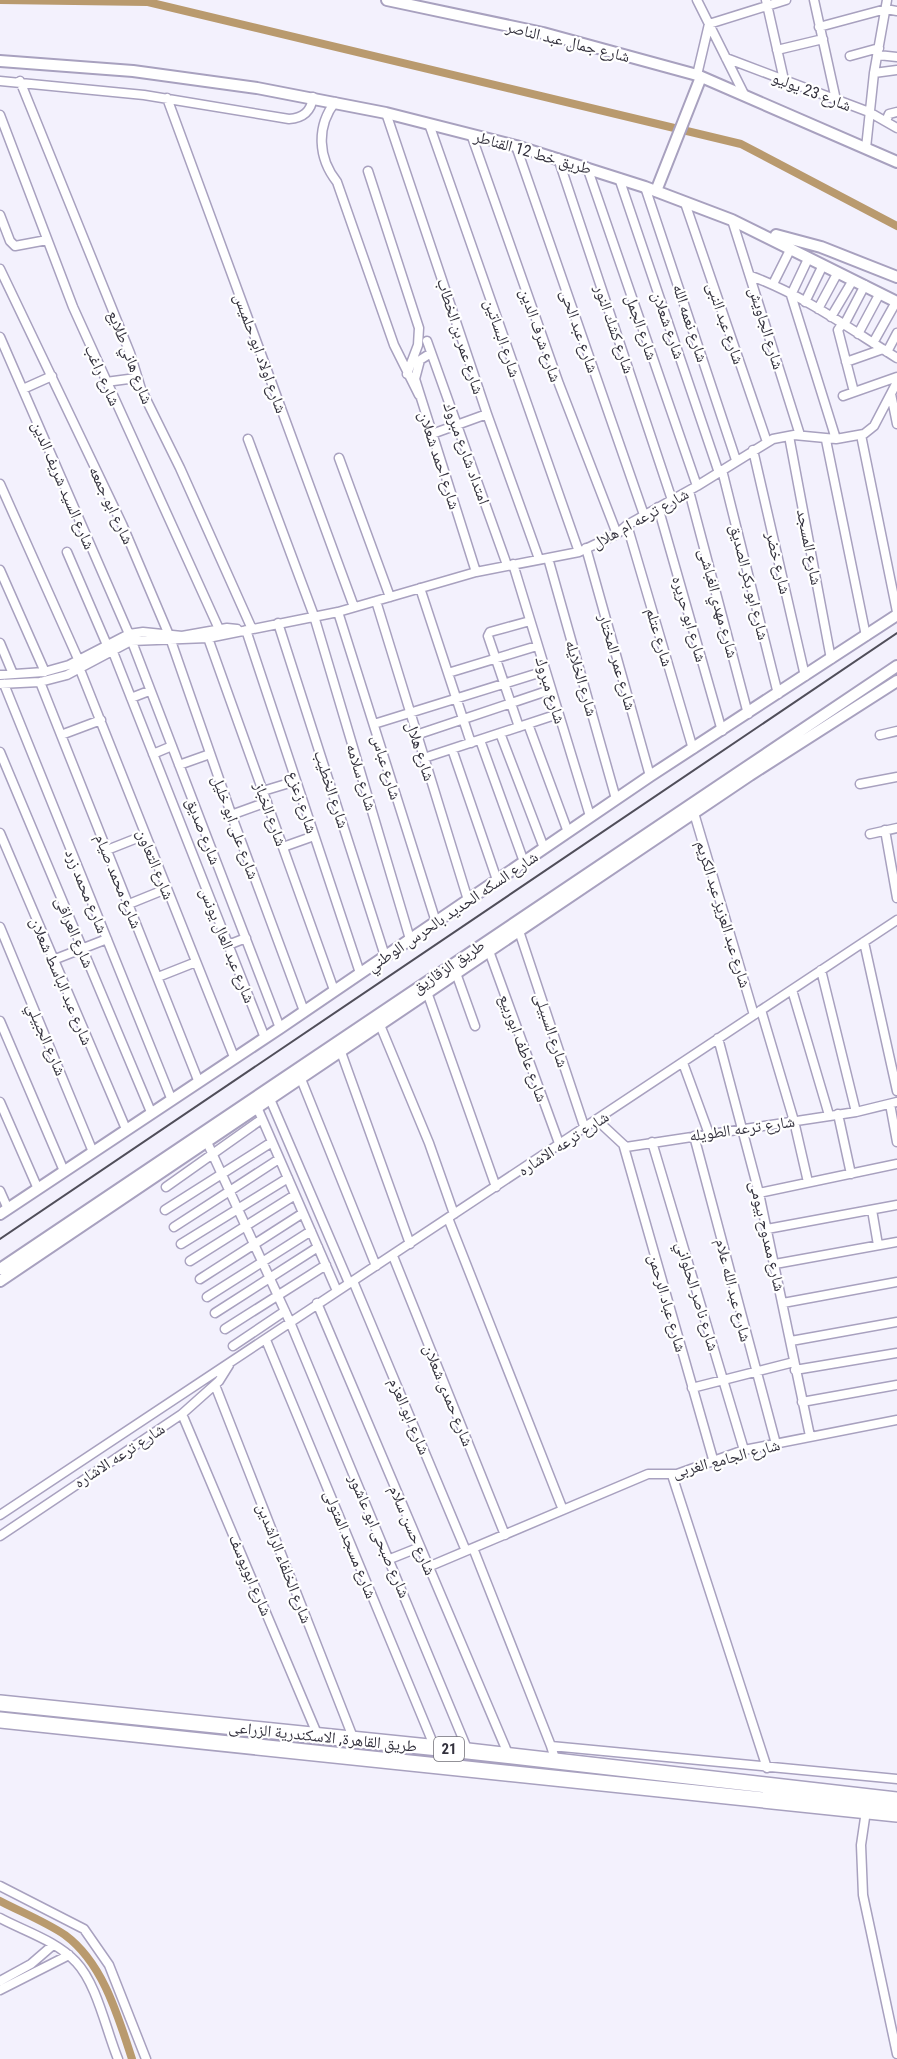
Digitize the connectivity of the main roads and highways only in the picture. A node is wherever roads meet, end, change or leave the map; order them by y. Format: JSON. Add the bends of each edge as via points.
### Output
{"nodes":[{"id":1,"x":387,"y":0,"type":"edge"},
{"id":2,"x":418,"y":3,"type":"edge"},
{"id":3,"x":0,"y":61,"type":"edge"},
{"id":4,"x":699,"y":76,"type":"junction"},
{"id":5,"x":744,"y":94,"type":"joint"},
{"id":6,"x":897,"y":162,"type":"edge"},
{"id":7,"x":656,"y":191,"type":"junction"},
{"id":8,"x":786,"y":243,"type":"junction"},
{"id":9,"x":897,"y":277,"type":"edge"},
{"id":10,"x":897,"y":284,"type":"edge"},
{"id":11,"x":897,"y":299,"type":"edge"},
{"id":12,"x":897,"y":614,"type":"edge"},
{"id":13,"x":897,"y":666,"type":"edge"},
{"id":14,"x":884,"y":675,"type":"junction"},
{"id":15,"x":894,"y":683,"type":"edge"},
{"id":16,"x":643,"y":842,"type":"junction"},
{"id":17,"x":271,"y":1094,"type":"junction"},
{"id":18,"x":4,"y":1211,"type":"edge"},
{"id":19,"x":0,"y":1269,"type":"edge"},
{"id":20,"x":0,"y":1281,"type":"edge"},
{"id":21,"x":0,"y":1703,"type":"edge"},
{"id":22,"x":0,"y":1720,"type":"edge"},
{"id":23,"x":897,"y":1800,"type":"edge"},
{"id":24,"x":897,"y":1814,"type":"edge"}],
"edges":[{"from":1,"to":2,"type":"main road","name":"شارع جمال عبد الناصر"},
{"from":2,"to":4,"type":"main road","name":"شارع جمال عبد الناصر"},
{"from":3,"to":7,"type":"main road","name":"طريق خط 12 القناطر","via":[[133,71],[335,102],[516,146]]},
{"from":4,"to":5,"type":"main road","name":"شارع جمال عبد الناصر"},
{"from":4,"to":7,"type":"main road"},
{"from":5,"to":6,"type":"main road","name":"شارع 23 يوليو"},
{"from":7,"to":8,"type":"main road","name":"طريق خط 12 القناطر"},
{"from":8,"to":9,"type":"main road","name":"طريق خط 12 القناطر","via":[[821,247]]},
{"from":8,"to":10,"type":"main road"},
{"from":8,"to":11,"type":"main road","via":[[845,268]]},
{"from":8,"to":11,"type":"main road","name":"طريق خط 12 القناطر","via":[[808,259]]},
{"from":12,"to":18,"type":"main road","name":"شارع السكه الحديد بالحرس الوطني"},
{"from":13,"to":14,"type":"main road","name":"طريق الزقازيق"},
{"from":14,"to":15,"type":"main road"},
{"from":14,"to":16,"type":"main road","name":"طريق الزقازيق"},
{"from":15,"to":16,"type":"main road","name":"طريق الزقازيق"},
{"from":16,"to":17,"type":"main road","name":"طريق الزقازيق"},
{"from":16,"to":17,"type":"main road","name":"طريق الزقازيق","via":[[341,1052]]},
{"from":17,"to":19,"type":"main road","name":"طريق الزقازيق"},
{"from":17,"to":20,"type":"main road","name":"طريق الزقازيق"},
{"from":21,"to":23,"type":"highway","name":"طريق القاهرة, الاسكندرية الزراعى","number":"21"},
{"from":22,"to":24,"type":"highway","name":"طريق القاهرة, الاسكندرية الزراعى","number":"21"}]}
